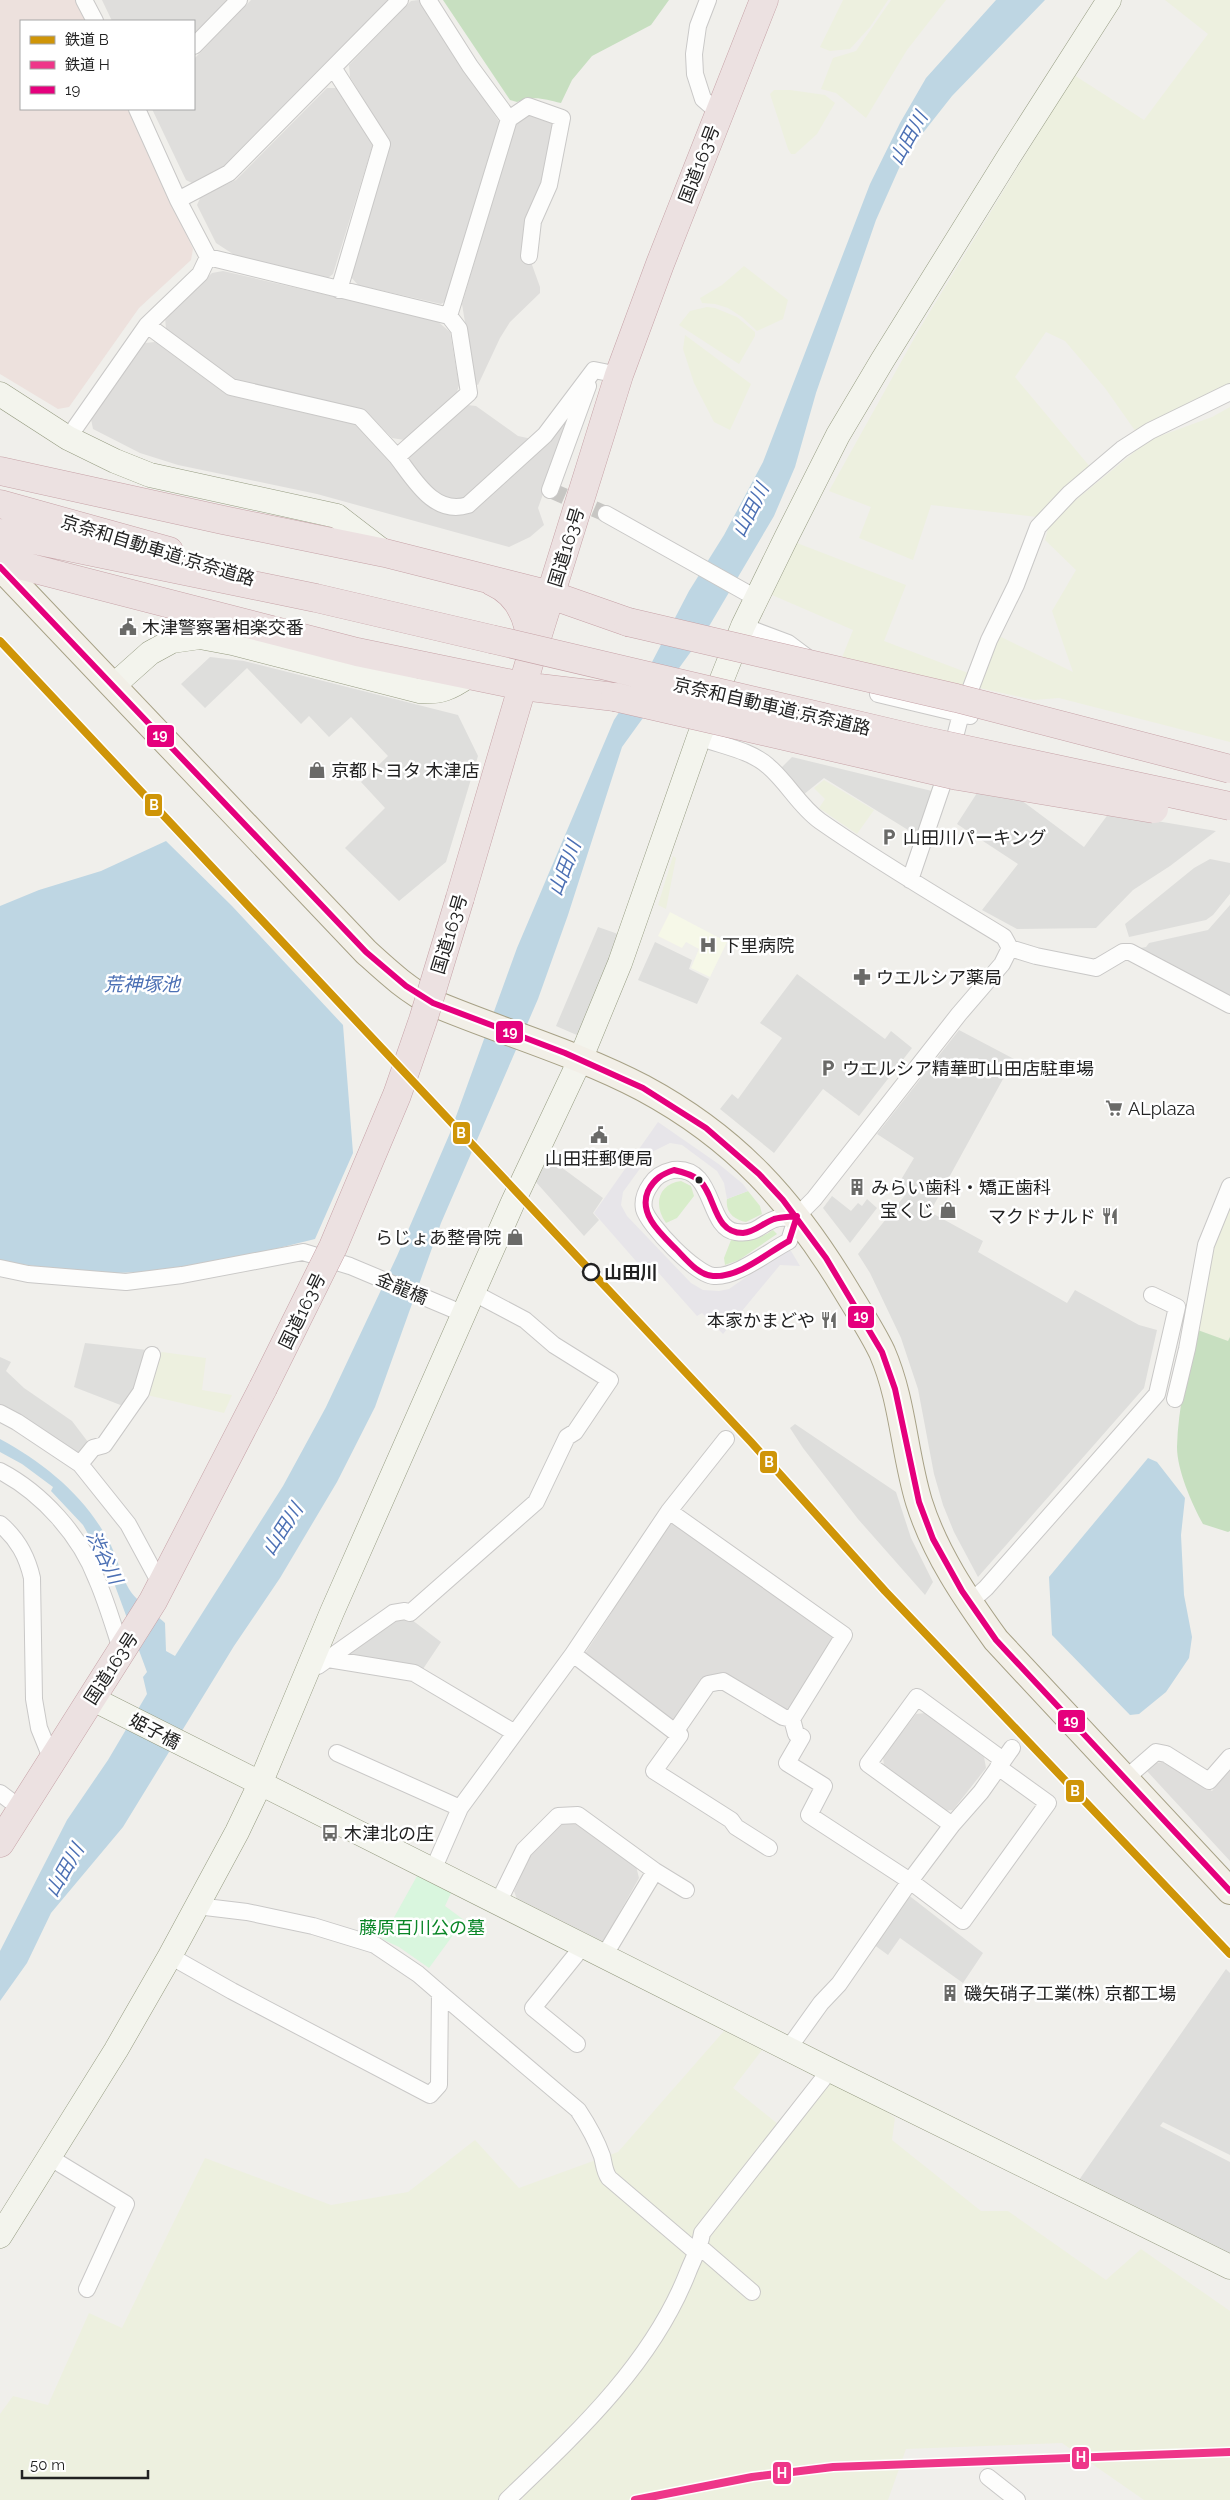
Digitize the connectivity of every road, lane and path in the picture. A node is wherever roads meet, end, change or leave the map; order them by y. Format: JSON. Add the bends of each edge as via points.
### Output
{"nodes":[{"id":1,"x":84,"y":0,"type":"edge"},
{"id":2,"x":239,"y":0,"type":"edge"},
{"id":3,"x":400,"y":0,"type":"edge"},
{"id":4,"x":428,"y":0,"type":"edge"},
{"id":5,"x":708,"y":0,"type":"edge"},
{"id":6,"x":764,"y":0,"type":"edge"},
{"id":7,"x":1109,"y":0,"type":"edge"},
{"id":8,"x":94,"y":20,"type":"edge"},
{"id":9,"x":195,"y":45,"type":"edge"},
{"id":10,"x":334,"y":69,"type":"junction"},
{"id":11,"x":137,"y":110,"type":"edge"},
{"id":12,"x":720,"y":113,"type":"junction"},
{"id":13,"x":509,"y":119,"type":"junction"},
{"id":14,"x":178,"y":200,"type":"junction"},
{"id":15,"x":529,"y":256,"type":"dead end"},
{"id":16,"x":208,"y":257,"type":"junction"},
{"id":17,"x":339,"y":290,"type":"junction"},
{"id":18,"x":449,"y":316,"type":"junction"},
{"id":19,"x":147,"y":325,"type":"junction"},
{"id":20,"x":607,"y":372,"type":"junction"},
{"id":21,"x":1230,"y":392,"type":"edge"},
{"id":22,"x":0,"y":394,"type":"edge"},
{"id":23,"x":68,"y":438,"type":"junction"},
{"id":24,"x":397,"y":456,"type":"junction"},
{"id":25,"x":0,"y":470,"type":"edge"},
{"id":26,"x":550,"y":490,"type":"dead end"},
{"id":27,"x":0,"y":504,"type":"edge"},
{"id":28,"x":606,"y":514,"type":"tunnel mouth"},
{"id":29,"x":571,"y":529,"type":"junction"},
{"id":30,"x":12,"y":535,"type":"edge"},
{"id":31,"x":385,"y":553,"type":"junction"},
{"id":32,"x":0,"y":560,"type":"edge"},
{"id":33,"x":0,"y":567,"type":"edge"},
{"id":34,"x":492,"y":580,"type":"junction"},
{"id":35,"x":750,"y":595,"type":"junction"},
{"id":36,"x":316,"y":598,"type":"junction"},
{"id":37,"x":615,"y":618,"type":"junction"},
{"id":38,"x":743,"y":626,"type":"junction"},
{"id":39,"x":542,"y":627,"type":"junction"},
{"id":40,"x":472,"y":677,"type":"junction"},
{"id":41,"x":578,"y":685,"type":"junction"},
{"id":42,"x":113,"y":686,"type":"junction"},
{"id":43,"x":522,"y":686,"type":"junction"},
{"id":44,"x":961,"y":714,"type":"junction"},
{"id":45,"x":699,"y":737,"type":"junction"},
{"id":46,"x":506,"y":742,"type":"junction"},
{"id":47,"x":1230,"y":762,"type":"edge"},
{"id":48,"x":1230,"y":768,"type":"edge"},
{"id":49,"x":1230,"y":806,"type":"edge"},
{"id":50,"x":1230,"y":820,"type":"edge"},
{"id":51,"x":910,"y":880,"type":"junction"},
{"id":52,"x":1010,"y":948,"type":"junction"},
{"id":53,"x":1230,"y":1005,"type":"edge"},
{"id":54,"x":580,"y":1060,"type":"junction"},
{"id":55,"x":1230,"y":1186,"type":"edge"},
{"id":56,"x":797,"y":1216,"type":"junction"},
{"id":57,"x":0,"y":1268,"type":"edge"},
{"id":58,"x":1152,"y":1295,"type":"dead end"},
{"id":59,"x":464,"y":1305,"type":"junction"},
{"id":60,"x":152,"y":1355,"type":"dead end"},
{"id":61,"x":1175,"y":1399,"type":"dead end"},
{"id":62,"x":0,"y":1413,"type":"edge"},
{"id":63,"x":726,"y":1439,"type":"dead end"},
{"id":64,"x":80,"y":1464,"type":"junction"},
{"id":65,"x":0,"y":1470,"type":"edge"},
{"id":66,"x":669,"y":1511,"type":"junction"},
{"id":67,"x":0,"y":1524,"type":"edge"},
{"id":68,"x":158,"y":1593,"type":"junction"},
{"id":69,"x":969,"y":1603,"type":"junction"},
{"id":70,"x":123,"y":1650,"type":"junction"},
{"id":71,"x":573,"y":1654,"type":"junction"},
{"id":72,"x":319,"y":1662,"type":"junction"},
{"id":73,"x":91,"y":1698,"type":"junction"},
{"id":74,"x":792,"y":1719,"type":"junction"},
{"id":75,"x":675,"y":1732,"type":"junction"},
{"id":76,"x":515,"y":1733,"type":"junction"},
{"id":77,"x":337,"y":1754,"type":"dead end"},
{"id":78,"x":1230,"y":1757,"type":"edge"},
{"id":79,"x":1004,"y":1758,"type":"junction"},
{"id":80,"x":52,"y":1760,"type":"junction"},
{"id":81,"x":1125,"y":1779,"type":"junction"},
{"id":82,"x":260,"y":1784,"type":"junction"},
{"id":83,"x":10,"y":1800,"type":"edge"},
{"id":84,"x":460,"y":1808,"type":"junction"},
{"id":85,"x":952,"y":1825,"type":"junction"},
{"id":86,"x":0,"y":1843,"type":"edge"},
{"id":87,"x":769,"y":1848,"type":"dead end"},
{"id":88,"x":433,"y":1870,"type":"junction"},
{"id":89,"x":655,"y":1871,"type":"junction"},
{"id":90,"x":910,"y":1881,"type":"junction"},
{"id":91,"x":1229,"y":1887,"type":"edge"},
{"id":92,"x":686,"y":1890,"type":"dead end"},
{"id":93,"x":498,"y":1903,"type":"junction"},
{"id":94,"x":197,"y":1906,"type":"junction"},
{"id":95,"x":583,"y":1946,"type":"junction"},
{"id":96,"x":170,"y":1956,"type":"junction"},
{"id":97,"x":604,"y":1956,"type":"junction"},
{"id":98,"x":440,"y":1993,"type":"junction"},
{"id":99,"x":577,"y":2044,"type":"dead end"},
{"id":100,"x":788,"y":2049,"type":"junction"},
{"id":101,"x":830,"y":2070,"type":"junction"},
{"id":102,"x":49,"y":2157,"type":"junction"},
{"id":103,"x":0,"y":2236,"type":"edge"},
{"id":104,"x":699,"y":2250,"type":"junction"},
{"id":105,"x":1230,"y":2267,"type":"edge"},
{"id":106,"x":86,"y":2289,"type":"dead end"},
{"id":107,"x":752,"y":2292,"type":"dead end"},
{"id":108,"x":988,"y":2477,"type":"dead end"},
{"id":109,"x":507,"y":2500,"type":"edge"},
{"id":110,"x":1018,"y":2500,"type":"edge"}],
"edges":[{"from":1,"to":8,"type":"street"},
{"from":2,"to":9,"type":"street"},
{"from":3,"to":10,"type":"street"},
{"from":4,"to":13,"type":"street"},
{"from":5,"to":12,"type":"street","via":[[698,26],[695,74],[703,99]]},
{"from":6,"to":12,"type":"highway","name":"国道163号"},
{"from":7,"to":35,"type":"street","via":[[882,361]]},
{"from":10,"to":14,"type":"street","via":[[229,173]]},
{"from":10,"to":17,"type":"street","via":[[382,144]]},
{"from":11,"to":14,"type":"street"},
{"from":12,"to":20,"type":"highway","name":"国道163号"},
{"from":13,"to":15,"type":"street","via":[[528,106],[562,118],[549,185],[534,221]]},
{"from":13,"to":18,"type":"street"},
{"from":14,"to":16,"type":"street"},
{"from":16,"to":17,"type":"street"},
{"from":16,"to":19,"type":"street","via":[[200,274]]},
{"from":17,"to":18,"type":"street"},
{"from":18,"to":24,"type":"street","via":[[459,329],[469,393]]},
{"from":19,"to":23,"type":"street"},
{"from":19,"to":24,"type":"street","via":[[231,387],[360,416]]},
{"from":20,"to":24,"type":"street","via":[[545,435],[468,505],[459,508],[433,500],[423,492]]},
{"from":20,"to":26,"type":"street"},
{"from":20,"to":29,"type":"highway","name":"国道163号"},
{"from":21,"to":44,"type":"street","via":[[1150,431],[1122,449],[1070,493],[1038,527],[1020,577],[988,640]]},
{"from":22,"to":23,"type":"street"},
{"from":23,"to":31,"type":"street","via":[[150,475],[337,516]]},
{"from":25,"to":31,"type":"highway"},
{"from":27,"to":36,"type":"highway","name":"京奈和自動車道;京奈道路","via":[[154,546]]},
{"from":28,"to":35,"type":"street"},
{"from":29,"to":34,"type":"highway","via":[[555,555],[538,570]]},
{"from":29,"to":37,"type":"highway","via":[[577,582],[589,602]]},
{"from":29,"to":39,"type":"highway","name":"国道163号"},
{"from":30,"to":36,"type":"highway","name":"京奈和自動車道;京奈道路"},
{"from":31,"to":34,"type":"highway"},
{"from":32,"to":40,"type":"highway","via":[[270,631]]},
{"from":33,"to":42,"type":"main road"},
{"from":34,"to":39,"type":"highway"},
{"from":34,"to":39,"type":"highway","via":[[518,602],[528,625]]},
{"from":35,"to":38,"type":"street"},
{"from":36,"to":49,"type":"highway","name":"京奈和自動車道;京奈道路","bridge":true,"via":[[922,740]]},
{"from":37,"to":39,"type":"highway"},
{"from":37,"to":48,"type":"highway","bridge":true,"via":[[956,698]]},
{"from":38,"to":44,"type":"street","via":[[788,643],[849,686]]},
{"from":38,"to":45,"type":"street"},
{"from":39,"to":40,"type":"highway","via":[[508,668]]},
{"from":39,"to":41,"type":"highway"},
{"from":39,"to":43,"type":"highway","name":"国道163号"},
{"from":40,"to":42,"type":"street","via":[[435,692],[419,691],[232,643],[200,638],[172,641],[150,653]]},
{"from":40,"to":43,"type":"highway"},
{"from":40,"to":46,"type":"highway","via":[[488,687],[502,706]]},
{"from":41,"to":43,"type":"highway"},
{"from":41,"to":50,"type":"highway","bridge":true,"via":[[615,697],[958,776]]},
{"from":42,"to":54,"type":"main road","via":[[366,952],[417,995],[465,1017]]},
{"from":43,"to":46,"type":"highway","name":"国道163号"},
{"from":44,"to":47,"type":"street","via":[[1053,727]]},
{"from":44,"to":51,"type":"street","via":[[942,786]]},
{"from":45,"to":51,"type":"street","via":[[758,759],[769,767],[801,806]]},
{"from":45,"to":54,"type":"street","via":[[620,963]]},
{"from":46,"to":68,"type":"highway","name":"国道163号","bridge":true,"via":[[423,1020],[397,1095],[333,1247]]},
{"from":51,"to":52,"type":"street","via":[[1004,937]]},
{"from":52,"to":53,"type":"street","via":[[1096,968],[1123,952],[1130,952]]},
{"from":52,"to":56,"type":"street","via":[[1002,964]]},
{"from":54,"to":56,"type":"main road","via":[[641,1087],[699,1122],[762,1175]]},
{"from":54,"to":59,"type":"street"},
{"from":55,"to":61,"type":"street","via":[[1206,1245]]},
{"from":56,"to":56,"type":"street","via":[[789,1241],[728,1274],[713,1276],[700,1271],[663,1236],[648,1218],[644,1195],[662,1173],[685,1171],[696,1176],[705,1186],[716,1212],[734,1232],[749,1232],[774,1219]]},
{"from":56,"to":69,"type":"main road","via":[[823,1252],[882,1352],[896,1396],[919,1502],[943,1559]]},
{"from":57,"to":59,"type":"street","name":"金龍橋","via":[[37,1275],[126,1282],[303,1252]]},
{"from":58,"to":69,"type":"street","via":[[1177,1308],[1157,1394],[986,1588]]},
{"from":59,"to":72,"type":"street"},
{"from":59,"to":72,"type":"street","name":"金龍橋","via":[[525,1320],[554,1344],[610,1380],[575,1432],[567,1437],[536,1502],[410,1613],[393,1613]]},
{"from":60,"to":64,"type":"street","via":[[141,1392],[104,1445],[93,1448]]},
{"from":62,"to":64,"type":"street"},
{"from":63,"to":66,"type":"street"},
{"from":64,"to":68,"type":"street","via":[[128,1524]]},
{"from":65,"to":70,"type":"street","via":[[50,1509],[76,1541],[97,1578]]},
{"from":66,"to":71,"type":"street"},
{"from":66,"to":74,"type":"street","via":[[844,1635]]},
{"from":67,"to":80,"type":"street","via":[[22,1548],[30,1571],[34,1699],[39,1728]]},
{"from":68,"to":70,"type":"highway","name":"国道163号"},
{"from":69,"to":81,"type":"main road","via":[[996,1640]]},
{"from":70,"to":73,"type":"highway","name":"国道163号"},
{"from":71,"to":75,"type":"street"},
{"from":71,"to":76,"type":"street"},
{"from":72,"to":76,"type":"street","via":[[414,1673]]},
{"from":72,"to":82,"type":"street"},
{"from":73,"to":80,"type":"highway","name":"国道163号"},
{"from":73,"to":82,"type":"street","name":"姫子橋"},
{"from":74,"to":75,"type":"street","via":[[783,1717],[723,1681],[716,1681],[708,1684]]},
{"from":74,"to":90,"type":"street","via":[[796,1734],[802,1737],[787,1763],[824,1786],[809,1815]]},
{"from":75,"to":87,"type":"street","via":[[680,1735],[654,1771]]},
{"from":76,"to":84,"type":"street"},
{"from":77,"to":84,"type":"street"},
{"from":78,"to":81,"type":"street","via":[[1209,1781],[1166,1754],[1156,1752]]},
{"from":79,"to":85,"type":"street","via":[[981,1792]]},
{"from":79,"to":85,"type":"street","via":[[917,1697],[868,1764]]},
{"from":79,"to":90,"type":"street","via":[[1048,1803],[963,1921]]},
{"from":80,"to":83,"type":"highway","name":"国道163号"},
{"from":81,"to":91,"type":"main road"},
{"from":82,"to":88,"type":"street","name":"姫子橋"},
{"from":82,"to":94,"type":"street"},
{"from":83,"to":86,"type":"highway","name":"国道163号"},
{"from":84,"to":88,"type":"street"},
{"from":85,"to":90,"type":"street"},
{"from":88,"to":93,"type":"street","name":"姫子橋"},
{"from":89,"to":92,"type":"street"},
{"from":89,"to":93,"type":"street","via":[[578,1815],[558,1816],[524,1850]]},
{"from":89,"to":97,"type":"street"},
{"from":90,"to":100,"type":"street","via":[[839,1984]]},
{"from":93,"to":95,"type":"street","name":"姫子橋"},
{"from":94,"to":96,"type":"street"},
{"from":94,"to":98,"type":"street","via":[[247,1912],[313,1926],[375,1945]]},
{"from":95,"to":97,"type":"street","name":"姫子橋"},
{"from":95,"to":99,"type":"street","via":[[533,2008]]},
{"from":96,"to":98,"type":"street","via":[[430,2095],[440,2079]]},
{"from":96,"to":102,"type":"street"},
{"from":97,"to":100,"type":"street","name":"姫子橋"},
{"from":98,"to":104,"type":"street","via":[[578,2110],[593,2133],[609,2178]]},
{"from":100,"to":101,"type":"street","name":"姫子橋"},
{"from":101,"to":104,"type":"street","via":[[702,2234]]},
{"from":101,"to":105,"type":"street","name":"姫子橋"},
{"from":102,"to":103,"type":"street"},
{"from":102,"to":106,"type":"street","via":[[126,2204]]},
{"from":104,"to":107,"type":"street"},
{"from":104,"to":109,"type":"street","via":[[676,2303],[636,2366],[594,2414]]},
{"from":108,"to":110,"type":"street"}]}
